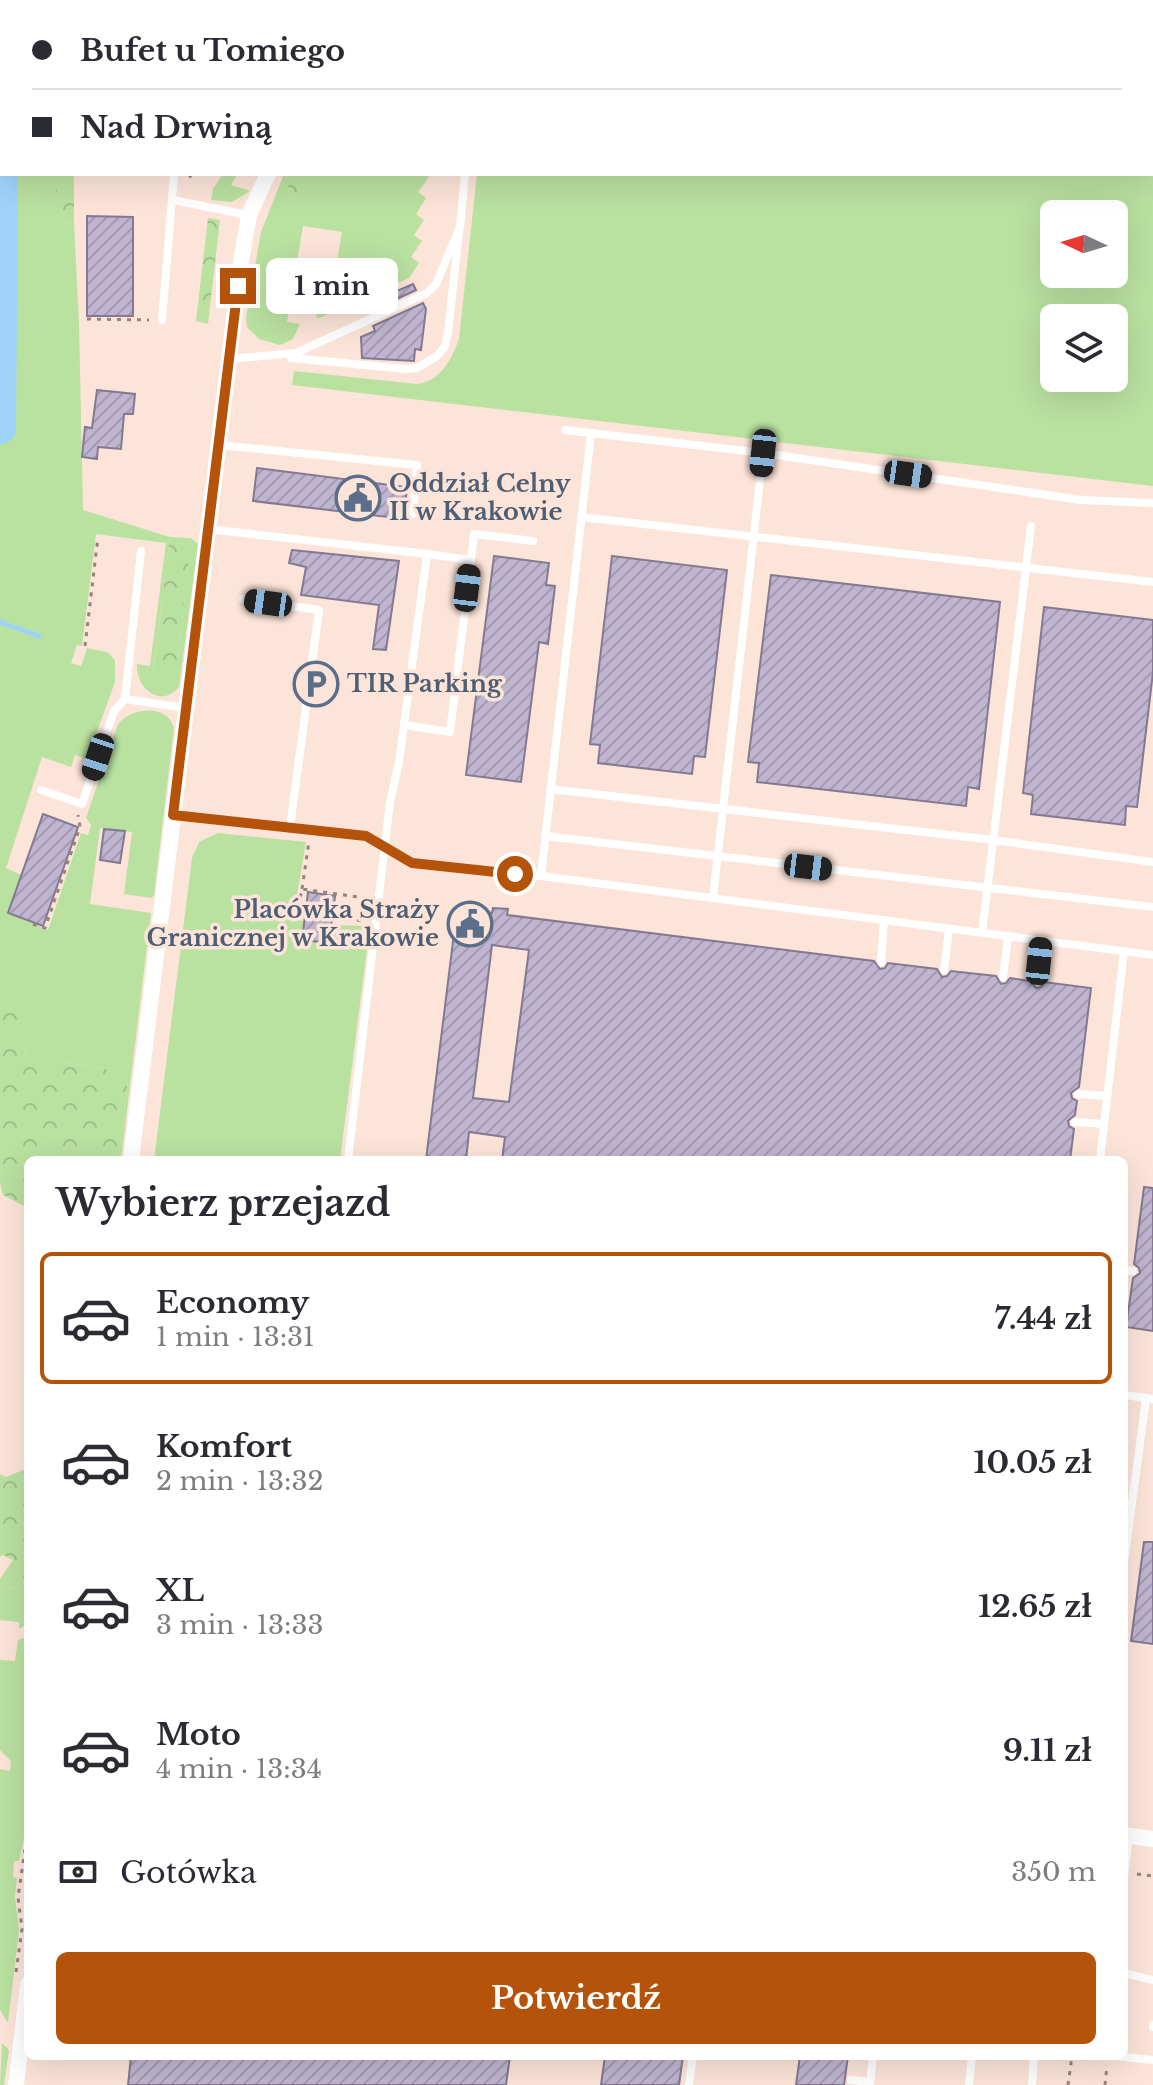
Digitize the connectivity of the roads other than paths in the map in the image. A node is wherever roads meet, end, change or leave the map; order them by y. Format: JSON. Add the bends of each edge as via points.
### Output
{"nodes":[{"id":1,"x":174,"y":176,"type":"edge"},
{"id":2,"x":267,"y":176,"type":"edge"},
{"id":3,"x":465,"y":176,"type":"edge"},
{"id":4,"x":173,"y":200,"type":"junction"},
{"id":5,"x":249,"y":215,"type":"junction"},
{"id":6,"x":460,"y":227,"type":"junction"},
{"id":7,"x":162,"y":320,"type":"dead end"},
{"id":8,"x":270,"y":356,"type":"junction"},
{"id":9,"x":229,"y":359,"type":"junction"},
{"id":10,"x":565,"y":430,"type":"dead end"},
{"id":11,"x":591,"y":433,"type":"junction"},
{"id":12,"x":219,"y":445,"type":"junction"},
{"id":13,"x":763,"y":453,"type":"junction"},
{"id":14,"x":1153,"y":503,"type":"edge"},
{"id":15,"x":413,"y":514,"type":"dead end"},
{"id":16,"x":581,"y":517,"type":"junction"},
{"id":17,"x":1031,"y":526,"type":"dead end"},
{"id":18,"x":208,"y":529,"type":"junction"},
{"id":19,"x":754,"y":536,"type":"junction"},
{"id":20,"x":533,"y":541,"type":"dead end"},
{"id":21,"x":141,"y":551,"type":"dead end"},
{"id":22,"x":427,"y":554,"type":"junction"},
{"id":23,"x":471,"y":560,"type":"junction"},
{"id":24,"x":1025,"y":569,"type":"junction"},
{"id":25,"x":1153,"y":582,"type":"edge"},
{"id":26,"x":243,"y":599,"type":"dead end"},
{"id":27,"x":125,"y":699,"type":"junction"},
{"id":28,"x":185,"y":708,"type":"junction"},
{"id":29,"x":404,"y":725,"type":"junction"},
{"id":30,"x":550,"y":789,"type":"junction"},
{"id":31,"x":41,"y":790,"type":"dead end"},
{"id":32,"x":723,"y":809,"type":"junction"},
{"id":33,"x":173,"y":815,"type":"junction"},
{"id":34,"x":290,"y":827,"type":"junction"},
{"id":35,"x":545,"y":836,"type":"junction"},
{"id":36,"x":993,"y":840,"type":"junction"},
{"id":37,"x":385,"y":847,"type":"junction"},
{"id":38,"x":718,"y":857,"type":"junction"},
{"id":39,"x":1153,"y":862,"type":"edge"},
{"id":40,"x":541,"y":876,"type":"junction"},
{"id":41,"x":987,"y":888,"type":"junction"},
{"id":42,"x":713,"y":898,"type":"junction"},
{"id":43,"x":1153,"y":907,"type":"edge"},
{"id":44,"x":884,"y":920,"type":"junction"},
{"id":45,"x":949,"y":929,"type":"junction"},
{"id":46,"x":982,"y":933,"type":"junction"},
{"id":47,"x":1008,"y":936,"type":"junction"},
{"id":48,"x":1041,"y":940,"type":"junction"},
{"id":49,"x":1124,"y":951,"type":"junction"},
{"id":50,"x":1153,"y":955,"type":"edge"},
{"id":51,"x":881,"y":962,"type":"dead end"},
{"id":52,"x":944,"y":970,"type":"dead end"},
{"id":53,"x":1003,"y":977,"type":"dead end"},
{"id":54,"x":1037,"y":981,"type":"dead end"},
{"id":55,"x":1078,"y":1094,"type":"dead end"},
{"id":56,"x":1107,"y":1096,"type":"junction"},
{"id":57,"x":1075,"y":1122,"type":"dead end"},
{"id":58,"x":1104,"y":1124,"type":"junction"},
{"id":59,"x":131,"y":1156,"type":"edge"},
{"id":60,"x":348,"y":1156,"type":"edge"},
{"id":61,"x":1100,"y":1156,"type":"edge"},
{"id":62,"x":1128,"y":1395,"type":"edge"},
{"id":63,"x":1150,"y":1398,"type":"edge"},
{"id":64,"x":1128,"y":1538,"type":"edge"},
{"id":65,"x":1128,"y":1836,"type":"edge"},
{"id":66,"x":1153,"y":1839,"type":"edge"},
{"id":67,"x":1128,"y":1974,"type":"edge"},
{"id":68,"x":22,"y":1978,"type":"edge"},
{"id":69,"x":1153,"y":1980,"type":"edge"},
{"id":70,"x":1128,"y":2057,"type":"edge"},
{"id":71,"x":692,"y":2060,"type":"edge"},
{"id":72,"x":873,"y":2060,"type":"edge"},
{"id":73,"x":972,"y":2060,"type":"edge"},
{"id":74,"x":1034,"y":2060,"type":"edge"},
{"id":75,"x":1153,"y":2060,"type":"edge"},
{"id":76,"x":851,"y":2080,"type":"dead end"},
{"id":77,"x":870,"y":2084,"type":"edge"},
{"id":78,"x":1032,"y":2084,"type":"edge"},
{"id":79,"x":16,"y":2085,"type":"edge"},
{"id":80,"x":689,"y":2085,"type":"edge"},
{"id":81,"x":969,"y":2085,"type":"edge"}],
"edges":[{"from":1,"to":4,"type":"lane"},
{"from":2,"to":5,"type":"street"},
{"from":3,"to":6,"type":"lane"},
{"from":4,"to":5,"type":"lane"},
{"from":4,"to":7,"type":"lane"},
{"from":5,"to":9,"type":"street"},
{"from":6,"to":8,"type":"lane","via":[[436,284],[427,293],[296,353]]},
{"from":6,"to":8,"type":"lane","via":[[445,346],[427,364],[406,369]]},
{"from":8,"to":9,"type":"lane"},
{"from":9,"to":12,"type":"street"},
{"from":10,"to":11,"type":"lane"},
{"from":11,"to":13,"type":"lane"},
{"from":11,"to":16,"type":"lane"},
{"from":12,"to":15,"type":"lane","via":[[417,465]]},
{"from":12,"to":18,"type":"street"},
{"from":13,"to":14,"type":"lane","via":[[1081,500]]},
{"from":13,"to":19,"type":"lane"},
{"from":16,"to":19,"type":"lane"},
{"from":16,"to":30,"type":"lane"},
{"from":17,"to":24,"type":"lane"},
{"from":18,"to":22,"type":"lane"},
{"from":18,"to":28,"type":"street"},
{"from":19,"to":24,"type":"lane"},
{"from":19,"to":32,"type":"lane"},
{"from":20,"to":23,"type":"lane","via":[[474,534]]},
{"from":21,"to":27,"type":"lane"},
{"from":22,"to":23,"type":"lane"},
{"from":22,"to":29,"type":"lane"},
{"from":23,"to":29,"type":"lane","via":[[450,732]]},
{"from":24,"to":25,"type":"lane"},
{"from":24,"to":36,"type":"lane"},
{"from":26,"to":34,"type":"lane","via":[[319,610]]},
{"from":27,"to":28,"type":"lane"},
{"from":27,"to":31,"type":"lane","via":[[114,711],[82,804]]},
{"from":28,"to":33,"type":"street"},
{"from":29,"to":37,"type":"lane"},
{"from":30,"to":32,"type":"lane"},
{"from":30,"to":35,"type":"lane"},
{"from":32,"to":36,"type":"lane"},
{"from":32,"to":38,"type":"lane"},
{"from":33,"to":34,"type":"lane"},
{"from":33,"to":59,"type":"street"},
{"from":34,"to":37,"type":"lane","via":[[366,836]]},
{"from":35,"to":38,"type":"lane"},
{"from":35,"to":40,"type":"lane"},
{"from":36,"to":39,"type":"lane"},
{"from":36,"to":41,"type":"lane"},
{"from":37,"to":40,"type":"lane","via":[[412,863]]},
{"from":37,"to":60,"type":"lane"},
{"from":38,"to":41,"type":"lane"},
{"from":38,"to":42,"type":"lane"},
{"from":40,"to":42,"type":"lane"},
{"from":41,"to":43,"type":"lane"},
{"from":41,"to":46,"type":"lane"},
{"from":42,"to":44,"type":"lane"},
{"from":44,"to":45,"type":"lane"},
{"from":44,"to":51,"type":"lane"},
{"from":45,"to":46,"type":"lane"},
{"from":45,"to":52,"type":"lane"},
{"from":46,"to":47,"type":"lane"},
{"from":47,"to":48,"type":"lane"},
{"from":47,"to":53,"type":"lane"},
{"from":48,"to":49,"type":"lane"},
{"from":48,"to":54,"type":"lane"},
{"from":49,"to":50,"type":"lane"},
{"from":49,"to":56,"type":"lane"},
{"from":55,"to":56,"type":"lane"},
{"from":56,"to":58,"type":"lane"},
{"from":57,"to":58,"type":"lane"},
{"from":58,"to":61,"type":"lane"},
{"from":62,"to":63,"type":"lane"},
{"from":63,"to":64,"type":"lane"},
{"from":65,"to":66,"type":"street"},
{"from":67,"to":69,"type":"lane"},
{"from":68,"to":79,"type":"street"},
{"from":70,"to":75,"type":"lane"},
{"from":71,"to":80,"type":"lane"},
{"from":72,"to":77,"type":"lane"},
{"from":73,"to":81,"type":"lane"},
{"from":74,"to":78,"type":"lane"},
{"from":76,"to":77,"type":"lane"}]}
